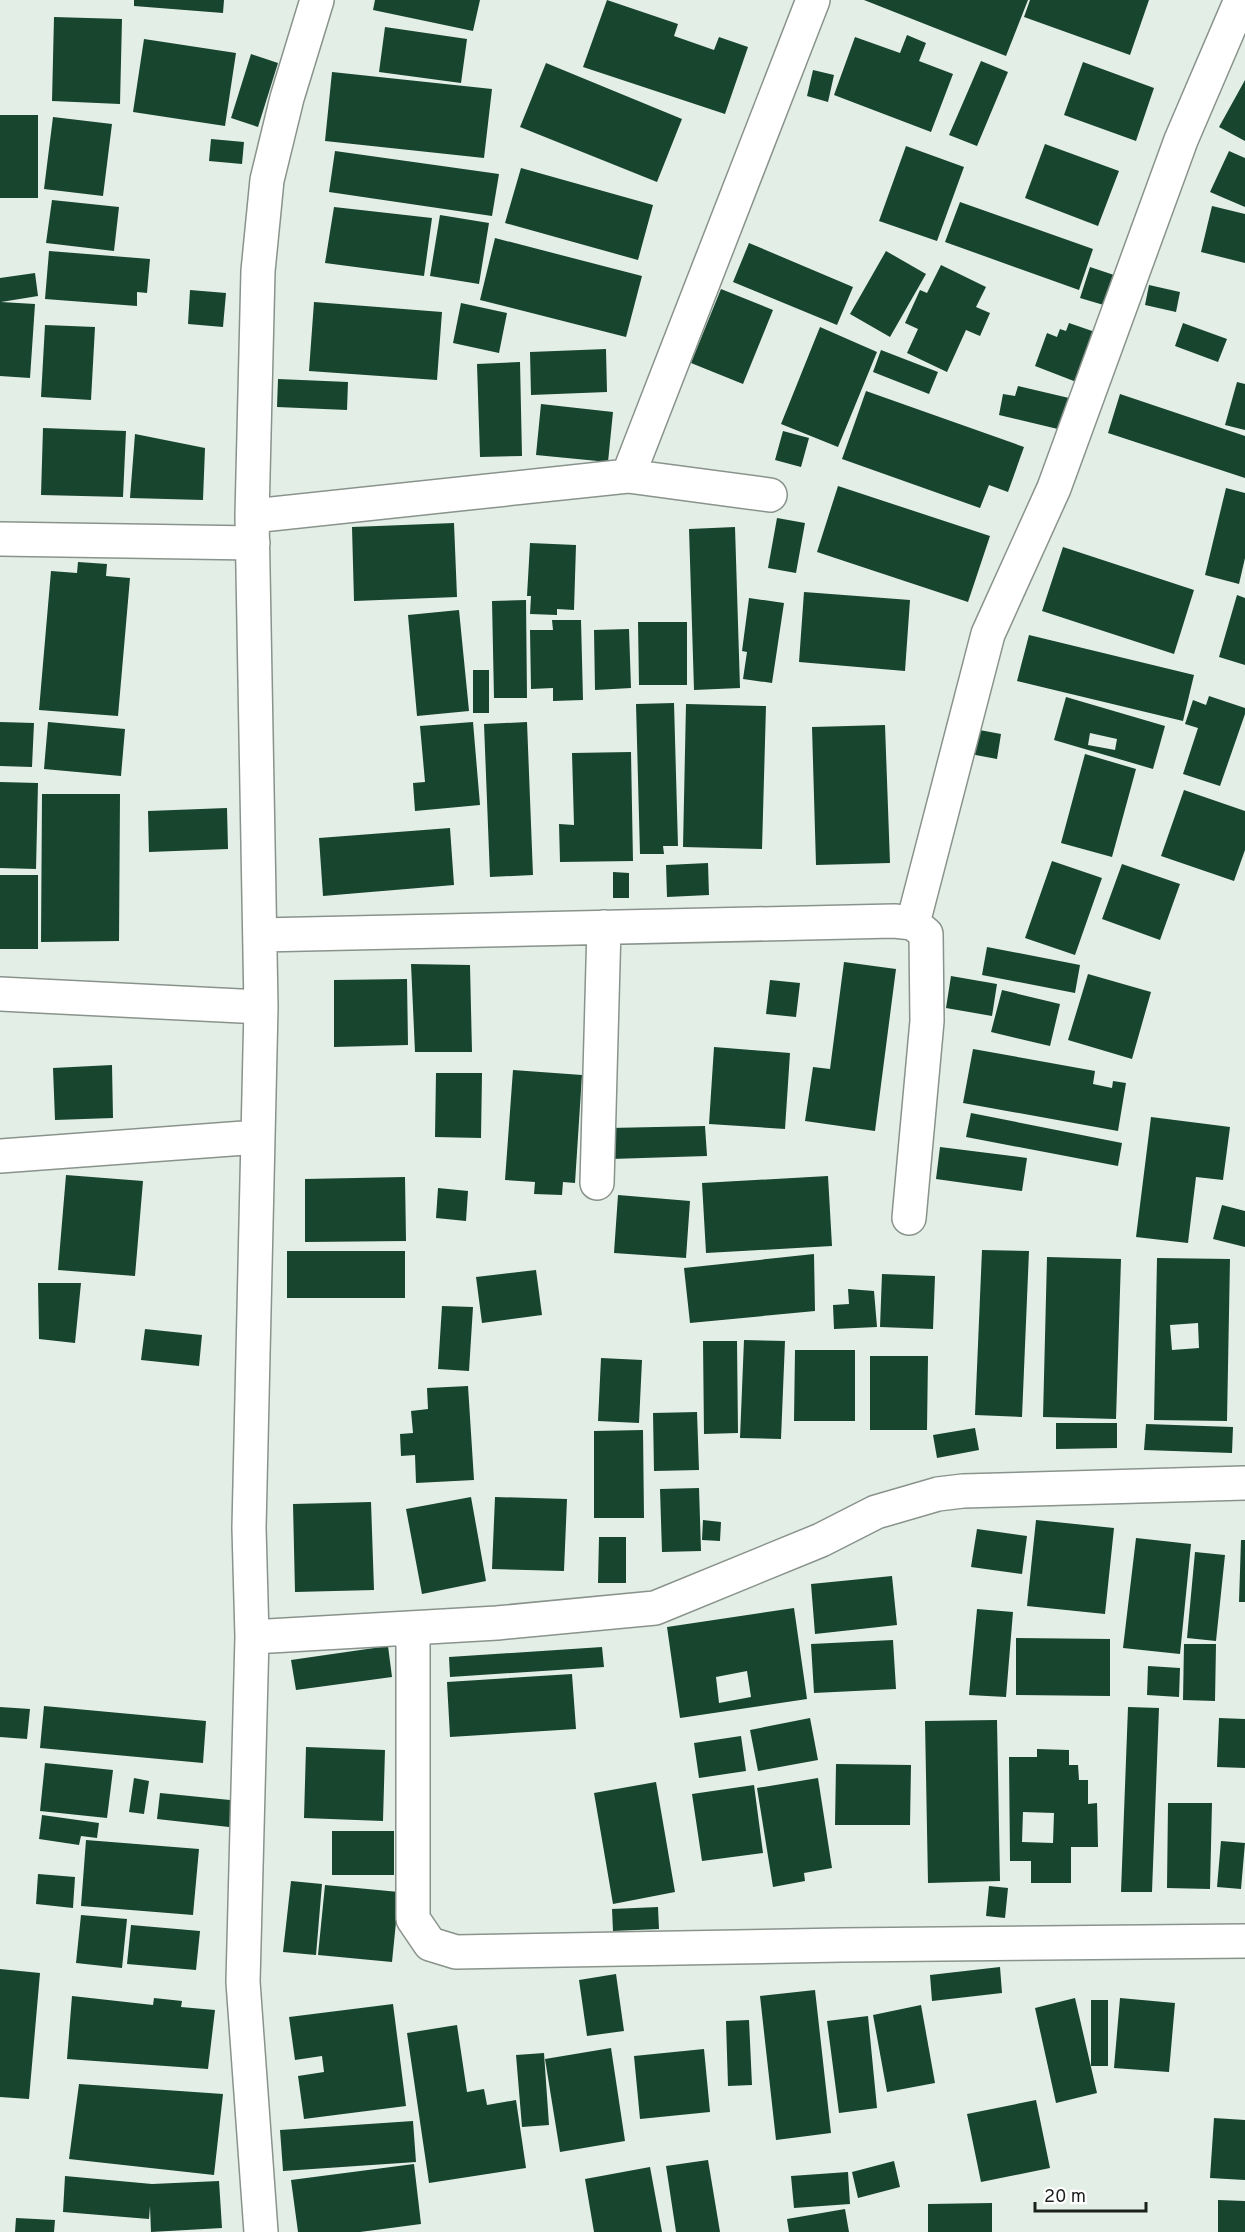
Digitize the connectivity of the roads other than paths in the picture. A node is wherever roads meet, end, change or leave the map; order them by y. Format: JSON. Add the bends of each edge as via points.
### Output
{"nodes":[{"id":1,"x":317,"y":0,"type":"edge"},
{"id":2,"x":813,"y":0,"type":"edge"},
{"id":3,"x":1241,"y":0,"type":"edge"},
{"id":4,"x":628,"y":476,"type":"junction"},
{"id":5,"x":770,"y":495,"type":"dead end"},
{"id":6,"x":253,"y":529,"type":"junction"},
{"id":7,"x":0,"y":539,"type":"edge"},
{"id":8,"x":913,"y":922,"type":"junction"},
{"id":9,"x":604,"y":927,"type":"junction"},
{"id":10,"x":260,"y":934,"type":"junction"},
{"id":11,"x":0,"y":994,"type":"edge"},
{"id":12,"x":261,"y":1007,"type":"junction"},
{"id":13,"x":258,"y":1137,"type":"junction"},
{"id":14,"x":0,"y":1156,"type":"edge"},
{"id":15,"x":597,"y":1183,"type":"dead end"},
{"id":16,"x":909,"y":1218,"type":"dead end"},
{"id":17,"x":1245,"y":1483,"type":"edge"},
{"id":18,"x":413,"y":1628,"type":"junction"},
{"id":19,"x":252,"y":1637,"type":"junction"},
{"id":20,"x":1245,"y":1941,"type":"edge"},
{"id":21,"x":261,"y":2232,"type":"edge"}],
"edges":[{"from":1,"to":6,"type":"street","via":[[267,180],[258,271]]},
{"from":2,"to":4,"type":"street"},
{"from":3,"to":8,"type":"street","via":[[1181,140],[1054,488],[988,634]]},
{"from":4,"to":5,"type":"street"},
{"from":4,"to":6,"type":"street"},
{"from":6,"to":7,"type":"street"},
{"from":6,"to":10,"type":"street"},
{"from":8,"to":9,"type":"street"},
{"from":8,"to":16,"type":"street","via":[[926,934],[927,1022]]},
{"from":9,"to":10,"type":"street"},
{"from":9,"to":15,"type":"street"},
{"from":10,"to":12,"type":"street"},
{"from":11,"to":12,"type":"street"},
{"from":12,"to":13,"type":"street"},
{"from":13,"to":14,"type":"street"},
{"from":13,"to":19,"type":"street","via":[[249,1528]]},
{"from":17,"to":18,"type":"street","via":[[938,1494],[876,1512],[821,1540],[655,1608]]},
{"from":18,"to":19,"type":"street"},
{"from":18,"to":20,"type":"street","via":[[412,1919],[430,1944],[456,1952]]},
{"from":19,"to":21,"type":"street","via":[[243,1982]]}]}
